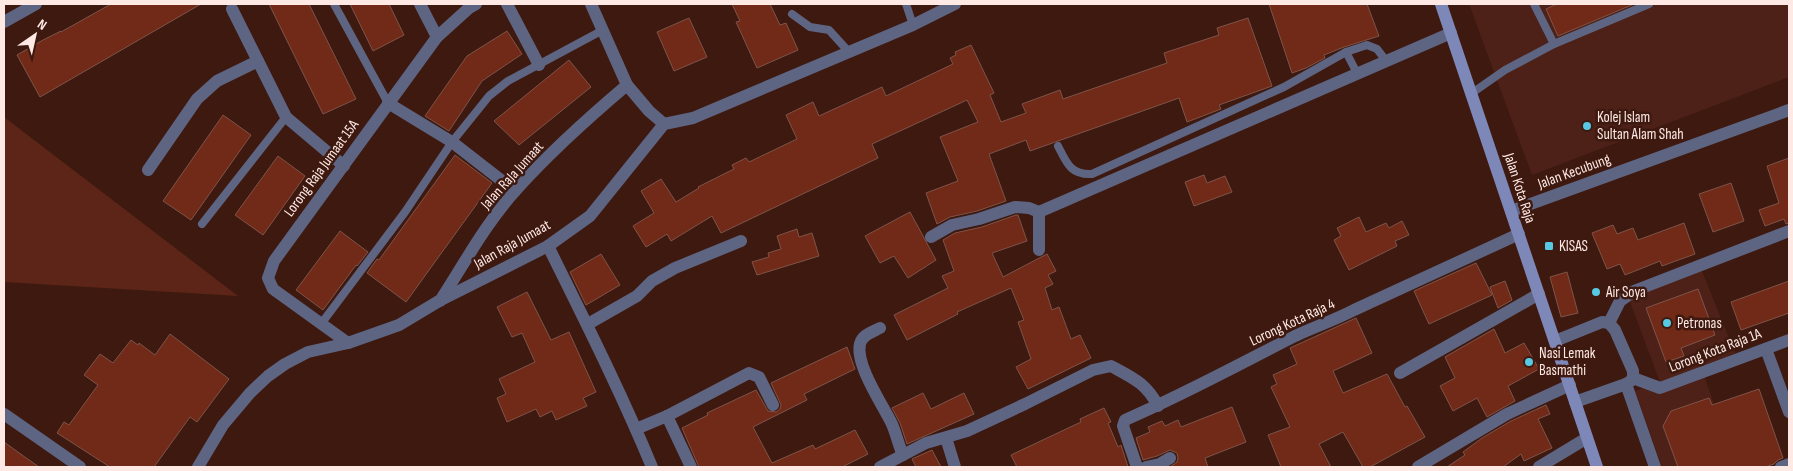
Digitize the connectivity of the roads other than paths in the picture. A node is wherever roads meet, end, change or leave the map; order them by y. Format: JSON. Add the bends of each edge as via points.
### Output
{"nodes":[{"id":1,"x":36,"y":4,"type":"edge"},
{"id":2,"x":334,"y":4,"type":"edge"},
{"id":3,"x":420,"y":4,"type":"edge"},
{"id":4,"x":476,"y":4,"type":"edge"},
{"id":5,"x":507,"y":4,"type":"edge"},
{"id":6,"x":591,"y":4,"type":"edge"},
{"id":7,"x":906,"y":4,"type":"edge"},
{"id":8,"x":956,"y":4,"type":"edge"},
{"id":9,"x":1441,"y":4,"type":"edge"},
{"id":10,"x":1534,"y":4,"type":"edge"},
{"id":11,"x":1649,"y":4,"type":"edge"},
{"id":12,"x":232,"y":9,"type":"dead end"},
{"id":13,"x":792,"y":14,"type":"dead end"},
{"id":14,"x":4,"y":22,"type":"edge"},
{"id":15,"x":913,"y":25,"type":"junction"},
{"id":16,"x":603,"y":30,"type":"junction"},
{"id":17,"x":1451,"y":33,"type":"junction"},
{"id":18,"x":437,"y":37,"type":"junction"},
{"id":19,"x":1554,"y":44,"type":"junction"},
{"id":20,"x":849,"y":52,"type":"junction"},
{"id":21,"x":1346,"y":52,"type":"junction"},
{"id":22,"x":258,"y":61,"type":"junction"},
{"id":23,"x":1387,"y":62,"type":"junction"},
{"id":24,"x":539,"y":65,"type":"junction"},
{"id":25,"x":1358,"y":75,"type":"junction"},
{"id":26,"x":627,"y":85,"type":"junction"},
{"id":27,"x":1472,"y":93,"type":"junction"},
{"id":28,"x":388,"y":103,"type":"junction"},
{"id":29,"x":1789,"y":110,"type":"edge"},
{"id":30,"x":286,"y":117,"type":"junction"},
{"id":31,"x":664,"y":124,"type":"junction"},
{"id":32,"x":452,"y":142,"type":"junction"},
{"id":33,"x":1058,"y":146,"type":"dead end"},
{"id":34,"x":344,"y":166,"type":"junction"},
{"id":35,"x":148,"y":170,"type":"dead end"},
{"id":36,"x":515,"y":191,"type":"junction"},
{"id":37,"x":1511,"y":211,"type":"junction"},
{"id":38,"x":1039,"y":212,"type":"junction"},
{"id":39,"x":202,"y":224,"type":"dead end"},
{"id":40,"x":1789,"y":232,"type":"edge"},
{"id":41,"x":1518,"y":234,"type":"junction"},
{"id":42,"x":932,"y":237,"type":"dead end"},
{"id":43,"x":741,"y":241,"type":"dead end"},
{"id":44,"x":548,"y":246,"type":"junction"},
{"id":45,"x":1039,"y":250,"type":"dead end"},
{"id":46,"x":1539,"y":294,"type":"junction"},
{"id":47,"x":440,"y":301,"type":"junction"},
{"id":48,"x":588,"y":321,"type":"junction"},
{"id":49,"x":1609,"y":323,"type":"junction"},
{"id":50,"x":321,"y":324,"type":"junction"},
{"id":51,"x":880,"y":328,"type":"dead end"},
{"id":52,"x":1789,"y":340,"type":"edge"},
{"id":53,"x":1554,"y":341,"type":"junction"},
{"id":54,"x":348,"y":343,"type":"junction"},
{"id":55,"x":1766,"y":349,"type":"junction"},
{"id":56,"x":1400,"y":373,"type":"dead end"},
{"id":57,"x":1630,"y":381,"type":"junction"},
{"id":58,"x":1570,"y":385,"type":"junction"},
{"id":59,"x":1575,"y":402,"type":"junction"},
{"id":60,"x":773,"y":405,"type":"dead end"},
{"id":61,"x":1158,"y":406,"type":"junction"},
{"id":62,"x":1789,"y":412,"type":"edge"},
{"id":63,"x":4,"y":414,"type":"edge"},
{"id":64,"x":651,"y":422,"type":"junction"},
{"id":65,"x":946,"y":438,"type":"junction"},
{"id":66,"x":1587,"y":438,"type":"junction"},
{"id":67,"x":903,"y":454,"type":"junction"},
{"id":68,"x":1170,"y":458,"type":"dead end"},
{"id":69,"x":1789,"y":464,"type":"edge"},
{"id":70,"x":80,"y":467,"type":"edge"},
{"id":71,"x":198,"y":467,"type":"edge"},
{"id":72,"x":652,"y":467,"type":"edge"},
{"id":73,"x":690,"y":467,"type":"edge"},
{"id":74,"x":880,"y":467,"type":"edge"},
{"id":75,"x":955,"y":467,"type":"edge"},
{"id":76,"x":1137,"y":467,"type":"edge"},
{"id":77,"x":1146,"y":467,"type":"edge"},
{"id":78,"x":1418,"y":467,"type":"edge"},
{"id":79,"x":1539,"y":467,"type":"edge"},
{"id":80,"x":1597,"y":467,"type":"edge"},
{"id":81,"x":1655,"y":467,"type":"edge"},
{"id":82,"x":1782,"y":467,"type":"edge"}],
"edges":[{"from":1,"to":14,"type":"street"},
{"from":2,"to":28,"type":"lane"},
{"from":3,"to":18,"type":"street"},
{"from":4,"to":18,"type":"street","name":"Lorong Raja Jumaat 15A"},
{"from":5,"to":24,"type":"street"},
{"from":6,"to":16,"type":"street"},
{"from":7,"to":15,"type":"lane"},
{"from":8,"to":15,"type":"street"},
{"from":9,"to":17,"type":"main road","name":"Jalan Kota Raja"},
{"from":10,"to":19,"type":"lane"},
{"from":11,"to":19,"type":"lane"},
{"from":12,"to":22,"type":"street"},
{"from":13,"to":20,"type":"lane","via":[[810,27],[829,30]]},
{"from":15,"to":20,"type":"street"},
{"from":16,"to":24,"type":"lane"},
{"from":16,"to":26,"type":"street"},
{"from":17,"to":23,"type":"street"},
{"from":17,"to":27,"type":"main road","name":"Jalan Kota Raja"},
{"from":18,"to":28,"type":"street","name":"Lorong Raja Jumaat 15A"},
{"from":19,"to":27,"type":"lane","via":[[1505,70]]},
{"from":20,"to":31,"type":"street","via":[[693,118]]},
{"from":21,"to":23,"type":"lane","via":[[1367,45],[1377,49]]},
{"from":21,"to":25,"type":"lane"},
{"from":21,"to":33,"type":"lane","via":[[1284,87],[1092,174],[1081,174],[1071,169]]},
{"from":22,"to":30,"type":"street"},
{"from":22,"to":35,"type":"street","via":[[216,81],[197,99]]},
{"from":23,"to":25,"type":"street"},
{"from":24,"to":32,"type":"lane","via":[[508,81],[489,96]]},
{"from":25,"to":38,"type":"street"},
{"from":26,"to":31,"type":"street"},
{"from":26,"to":36,"type":"street","name":"Jalan RaJa Jumaat","via":[[580,126]]},
{"from":27,"to":37,"type":"main road","name":"Jalan Kota Raja"},
{"from":28,"to":32,"type":"street"},
{"from":28,"to":34,"type":"street","name":"Lorong Raja Jumaat 15A"},
{"from":29,"to":37,"type":"street","name":"Jalan Kecubung"},
{"from":30,"to":34,"type":"street"},
{"from":30,"to":39,"type":"lane"},
{"from":31,"to":44,"type":"street","name":"Jalan Raja Jumaat","via":[[590,216]]},
{"from":32,"to":36,"type":"street"},
{"from":32,"to":50,"type":"lane","via":[[405,212]]},
{"from":34,"to":50,"type":"street","name":"Lorong Raja Jumaat 15A","via":[[274,261],[268,278],[273,289]]},
{"from":36,"to":47,"type":"street","name":"Jalan RaJa Jumaat"},
{"from":37,"to":41,"type":"main road","name":"Jalan Kota Raja"},
{"from":38,"to":42,"type":"street","via":[[1015,207],[952,225]]},
{"from":38,"to":45,"type":"street"},
{"from":40,"to":49,"type":"street","via":[[1634,291],[1620,300]]},
{"from":41,"to":46,"type":"main road","name":"Jalan Kota Raja"},
{"from":41,"to":61,"type":"street","name":"Lorong Kota Raja 4","via":[[1297,335]]},
{"from":43,"to":48,"type":"street","via":[[675,268],[652,281],[637,296]]},
{"from":44,"to":47,"type":"street","name":"Jalan Raja Jumaat"},
{"from":44,"to":48,"type":"street"},
{"from":46,"to":53,"type":"main road","name":"Jalan Kota Raja"},
{"from":46,"to":56,"type":"street"},
{"from":47,"to":54,"type":"street","name":"Jalan Raja Jumaat","via":[[399,325]]},
{"from":48,"to":64,"type":"street"},
{"from":49,"to":53,"type":"street","via":[[1602,322]]},
{"from":49,"to":57,"type":"street","via":[[1633,371]]},
{"from":50,"to":54,"type":"street","name":"Lorong Raja Jumaat 15A"},
{"from":51,"to":67,"type":"street","via":[[866,334],[860,343],[860,353],[864,370],[892,424]]},
{"from":52,"to":55,"type":"street","name":"Lorong Kota Raja 1A"},
{"from":53,"to":58,"type":"main road","name":"Jalan Kota Raja"},
{"from":54,"to":71,"type":"street","name":"Jalan Raja Jumaat","via":[[308,352],[268,376],[223,425]]},
{"from":55,"to":57,"type":"street","name":"Lorong Kota Raja 1A","via":[[1660,388]]},
{"from":55,"to":62,"type":"street"},
{"from":57,"to":59,"type":"street"},
{"from":57,"to":81,"type":"street"},
{"from":58,"to":59,"type":"main road","name":"Jalan Kota Raja"},
{"from":58,"to":78,"type":"street","via":[[1507,414]]},
{"from":59,"to":66,"type":"main road","name":"Jalan Kota Raja"},
{"from":60,"to":64,"type":"street","via":[[759,377],[749,373]]},
{"from":61,"to":65,"type":"street","via":[[1141,382],[1111,366],[1093,370],[1000,416]]},
{"from":61,"to":76,"type":"street","name":"Lorong Kota Raja 4","via":[[1125,420],[1123,426]]},
{"from":63,"to":70,"type":"street"},
{"from":64,"to":72,"type":"street"},
{"from":64,"to":73,"type":"street"},
{"from":65,"to":67,"type":"street"},
{"from":65,"to":75,"type":"street"},
{"from":66,"to":79,"type":"street"},
{"from":66,"to":80,"type":"main road","name":"Jalan Kota Raja"},
{"from":67,"to":74,"type":"street"},
{"from":68,"to":77,"type":"street"},
{"from":69,"to":82,"type":"street"}]}
